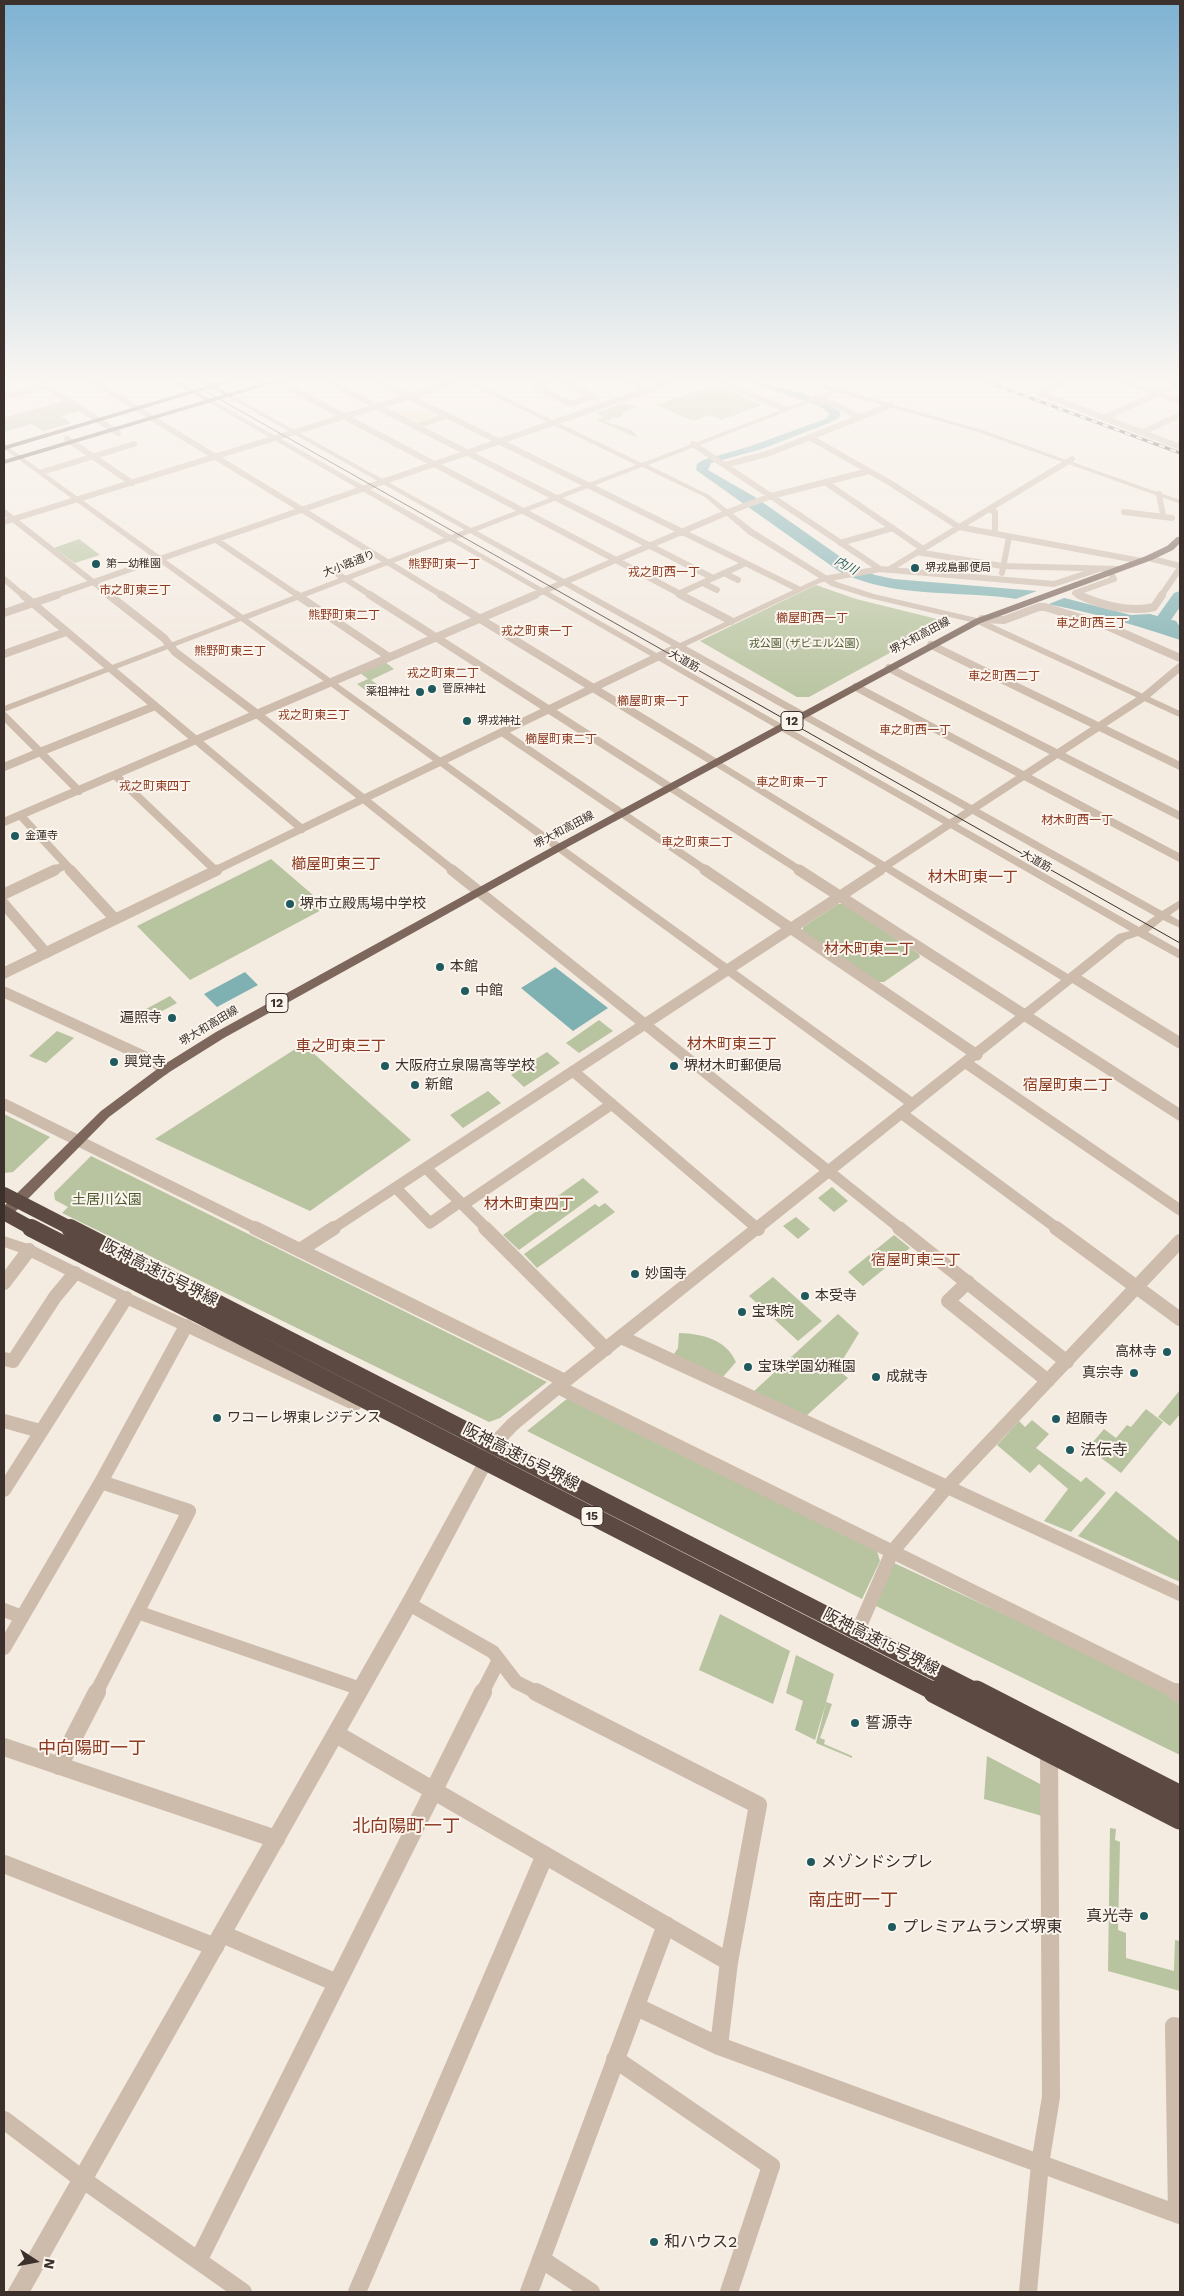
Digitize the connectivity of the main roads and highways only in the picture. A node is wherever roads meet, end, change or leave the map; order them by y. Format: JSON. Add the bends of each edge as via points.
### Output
{"nodes":[{"id":1,"x":1180,"y":539,"type":"edge"},
{"id":2,"x":12,"y":1195,"type":"edge"},
{"id":3,"x":4,"y":1213,"type":"edge"},
{"id":4,"x":1180,"y":1797,"type":"edge"},
{"id":5,"x":1180,"y":1820,"type":"edge"}],
"edges":[{"from":1,"to":2,"type":"main road","name":"堺大和高田線","number":"12","via":[[1170,548],[1145,560],[980,620],[220,1034],[132,1092]]},
{"from":2,"to":3,"type":"main road","name":"堺大和高田線","number":"12"},
{"from":2,"to":4,"type":"highway","name":"阪神高速15号堺線","number":"15","bridge":true},
{"from":3,"to":5,"type":"highway","name":"阪神高速15号堺線","number":"15","bridge":true}]}
